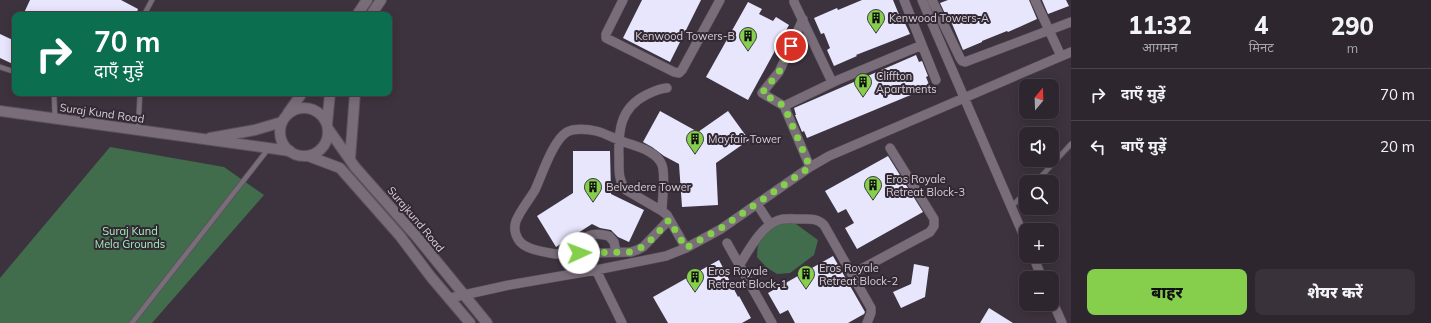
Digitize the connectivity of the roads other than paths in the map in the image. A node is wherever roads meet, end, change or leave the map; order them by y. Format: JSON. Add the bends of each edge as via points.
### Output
{"nodes":[{"id":1,"x":152,"y":0,"type":"edge"},
{"id":2,"x":367,"y":0,"type":"edge"},
{"id":3,"x":381,"y":0,"type":"edge"},
{"id":4,"x":623,"y":0,"type":"edge"},
{"id":5,"x":720,"y":0,"type":"edge"},
{"id":6,"x":794,"y":0,"type":"edge"},
{"id":7,"x":904,"y":0,"type":"edge"},
{"id":8,"x":922,"y":0,"type":"edge"},
{"id":9,"x":932,"y":0,"type":"edge"},
{"id":10,"x":1035,"y":0,"type":"edge"},
{"id":11,"x":146,"y":12,"type":"edge"},
{"id":12,"x":359,"y":12,"type":"edge"},
{"id":13,"x":373,"y":12,"type":"edge"},
{"id":14,"x":803,"y":19,"type":"junction"},
{"id":15,"x":1071,"y":22,"type":"edge"},
{"id":16,"x":1049,"y":31,"type":"junction"},
{"id":17,"x":922,"y":45,"type":"junction"},
{"id":18,"x":1071,"y":52,"type":"edge"},
{"id":19,"x":1061,"y":56,"type":"junction"},
{"id":20,"x":0,"y":67,"type":"edge"},
{"id":21,"x":12,"y":71,"type":"edge"},
{"id":22,"x":936,"y":80,"type":"dead end"},
{"id":23,"x":832,"y":82,"type":"junction"},
{"id":24,"x":667,"y":88,"type":"dead end"},
{"id":25,"x":54,"y":96,"type":"edge"},
{"id":26,"x":140,"y":96,"type":"edge"},
{"id":27,"x":300,"y":96,"type":"edge"},
{"id":28,"x":330,"y":96,"type":"edge"},
{"id":29,"x":355,"y":96,"type":"edge"},
{"id":30,"x":963,"y":97,"type":"junction"},
{"id":31,"x":784,"y":106,"type":"junction"},
{"id":32,"x":0,"y":111,"type":"edge"},
{"id":33,"x":285,"y":118,"type":"junction"},
{"id":34,"x":55,"y":119,"type":"junction"},
{"id":35,"x":328,"y":127,"type":"junction"},
{"id":36,"x":138,"y":131,"type":"junction"},
{"id":37,"x":200,"y":139,"type":"junction"},
{"id":38,"x":618,"y":140,"type":"junction"},
{"id":39,"x":1071,"y":144,"type":"edge"},
{"id":40,"x":269,"y":148,"type":"junction"},
{"id":41,"x":890,"y":148,"type":"dead end"},
{"id":42,"x":290,"y":151,"type":"junction"},
{"id":43,"x":308,"y":156,"type":"junction"},
{"id":44,"x":350,"y":159,"type":"junction"},
{"id":45,"x":810,"y":167,"type":"junction"},
{"id":46,"x":1042,"y":175,"type":"edge"},
{"id":47,"x":1019,"y":199,"type":"edge"},
{"id":48,"x":757,"y":204,"type":"junction"},
{"id":49,"x":1011,"y":207,"type":"junction"},
{"id":50,"x":662,"y":211,"type":"junction"},
{"id":51,"x":669,"y":220,"type":"junction"},
{"id":52,"x":770,"y":224,"type":"junction"},
{"id":53,"x":1019,"y":225,"type":"edge"},
{"id":54,"x":727,"y":243,"type":"dead end"},
{"id":55,"x":686,"y":248,"type":"junction"},
{"id":56,"x":616,"y":252,"type":"junction"},
{"id":57,"x":579,"y":253,"type":"junction"},
{"id":58,"x":740,"y":264,"type":"junction"},
{"id":59,"x":596,"y":270,"type":"junction"},
{"id":60,"x":852,"y":274,"type":"junction"},
{"id":61,"x":465,"y":295,"type":"junction"},
{"id":62,"x":450,"y":298,"type":"junction"},
{"id":63,"x":1057,"y":311,"type":"edge"},
{"id":64,"x":132,"y":323,"type":"edge"},
{"id":65,"x":470,"y":323,"type":"edge"},
{"id":66,"x":487,"y":323,"type":"edge"},
{"id":67,"x":622,"y":323,"type":"edge"},
{"id":68,"x":772,"y":323,"type":"edge"},
{"id":69,"x":867,"y":323,"type":"edge"},
{"id":70,"x":1062,"y":323,"type":"edge"}],
"edges":[{"from":1,"to":11,"type":"lane"},
{"from":2,"to":12,"type":"main road"},
{"from":3,"to":13,"type":"main road"},
{"from":4,"to":5,"type":"street","via":[[606,38],[679,73]]},
{"from":6,"to":14,"type":"street"},
{"from":7,"to":17,"type":"street"},
{"from":8,"to":30,"type":"street"},
{"from":9,"to":16,"type":"street","via":[[962,61],[968,62]]},
{"from":10,"to":16,"type":"street"},
{"from":14,"to":23,"type":"street"},
{"from":14,"to":31,"type":"street","via":[[779,72],[762,93]]},
{"from":15,"to":16,"type":"street"},
{"from":16,"to":19,"type":"street"},
{"from":17,"to":22,"type":"street"},
{"from":17,"to":23,"type":"street"},
{"from":18,"to":19,"type":"street"},
{"from":19,"to":30,"type":"street"},
{"from":20,"to":21,"type":"lane"},
{"from":23,"to":31,"type":"street"},
{"from":24,"to":38,"type":"street","via":[[648,94],[630,106]]},
{"from":25,"to":34,"type":"lane"},
{"from":26,"to":36,"type":"lane"},
{"from":27,"to":33,"type":"main road"},
{"from":28,"to":35,"type":"main road"},
{"from":29,"to":44,"type":"main road"},
{"from":30,"to":45,"type":"street","via":[[828,156]]},
{"from":30,"to":49,"type":"street"},
{"from":31,"to":45,"type":"street"},
{"from":32,"to":34,"type":"main road","name":"Suraj Kund Road"},
{"from":33,"to":35,"type":"main road","via":[[299,108],[308,108],[318,111]]},
{"from":33,"to":37,"type":"main road","via":[[255,130]]},
{"from":33,"to":42,"type":"main road","via":[[280,136]]},
{"from":34,"to":36,"type":"main road","name":"Suraj Kund Road"},
{"from":35,"to":43,"type":"main road","via":[[325,143]]},
{"from":35,"to":44,"type":"main road","name":"Surajkund Road"},
{"from":36,"to":37,"type":"main road","name":"Suraj Kund Road"},
{"from":37,"to":40,"type":"main road","name":"Suraj Kund Road"},
{"from":38,"to":50,"type":"street","via":[[619,177],[622,184],[626,190]]},
{"from":38,"to":50,"type":"street","via":[[642,148],[655,156],[661,164]]},
{"from":38,"to":57,"type":"street","via":[[595,130],[572,130],[562,136],[516,222],[518,240],[526,246],[556,254]]},
{"from":39,"to":46,"type":"lane"},
{"from":40,"to":42,"type":"main road","name":"Suraj Kund Road"},
{"from":40,"to":64,"type":"lane"},
{"from":41,"to":60,"type":"street","via":[[934,219],[934,226],[930,232]]},
{"from":42,"to":43,"type":"main road"},
{"from":43,"to":62,"type":"main road","via":[[340,168]]},
{"from":44,"to":61,"type":"main road","name":"Surajkund Road"},
{"from":45,"to":48,"type":"street"},
{"from":47,"to":49,"type":"lane"},
{"from":48,"to":52,"type":"street"},
{"from":48,"to":55,"type":"street"},
{"from":49,"to":53,"type":"street"},
{"from":50,"to":51,"type":"street"},
{"from":51,"to":55,"type":"street"},
{"from":51,"to":56,"type":"street","via":[[643,247],[630,252]]},
{"from":52,"to":58,"type":"street"},
{"from":52,"to":60,"type":"street","via":[[786,219],[820,221]]},
{"from":54,"to":58,"type":"street"},
{"from":55,"to":59,"type":"street","via":[[666,256]]},
{"from":56,"to":57,"type":"street"},
{"from":56,"to":57,"type":"street","via":[[614,242],[609,236],[594,234],[583,240]]},
{"from":58,"to":68,"type":"street"},
{"from":59,"to":61,"type":"street"},
{"from":59,"to":67,"type":"street"},
{"from":60,"to":69,"type":"street","via":[[871,308]]},
{"from":61,"to":62,"type":"street"},
{"from":61,"to":66,"type":"main road","name":"Surajkund Road"},
{"from":62,"to":65,"type":"main road"},
{"from":63,"to":70,"type":"street"}]}
